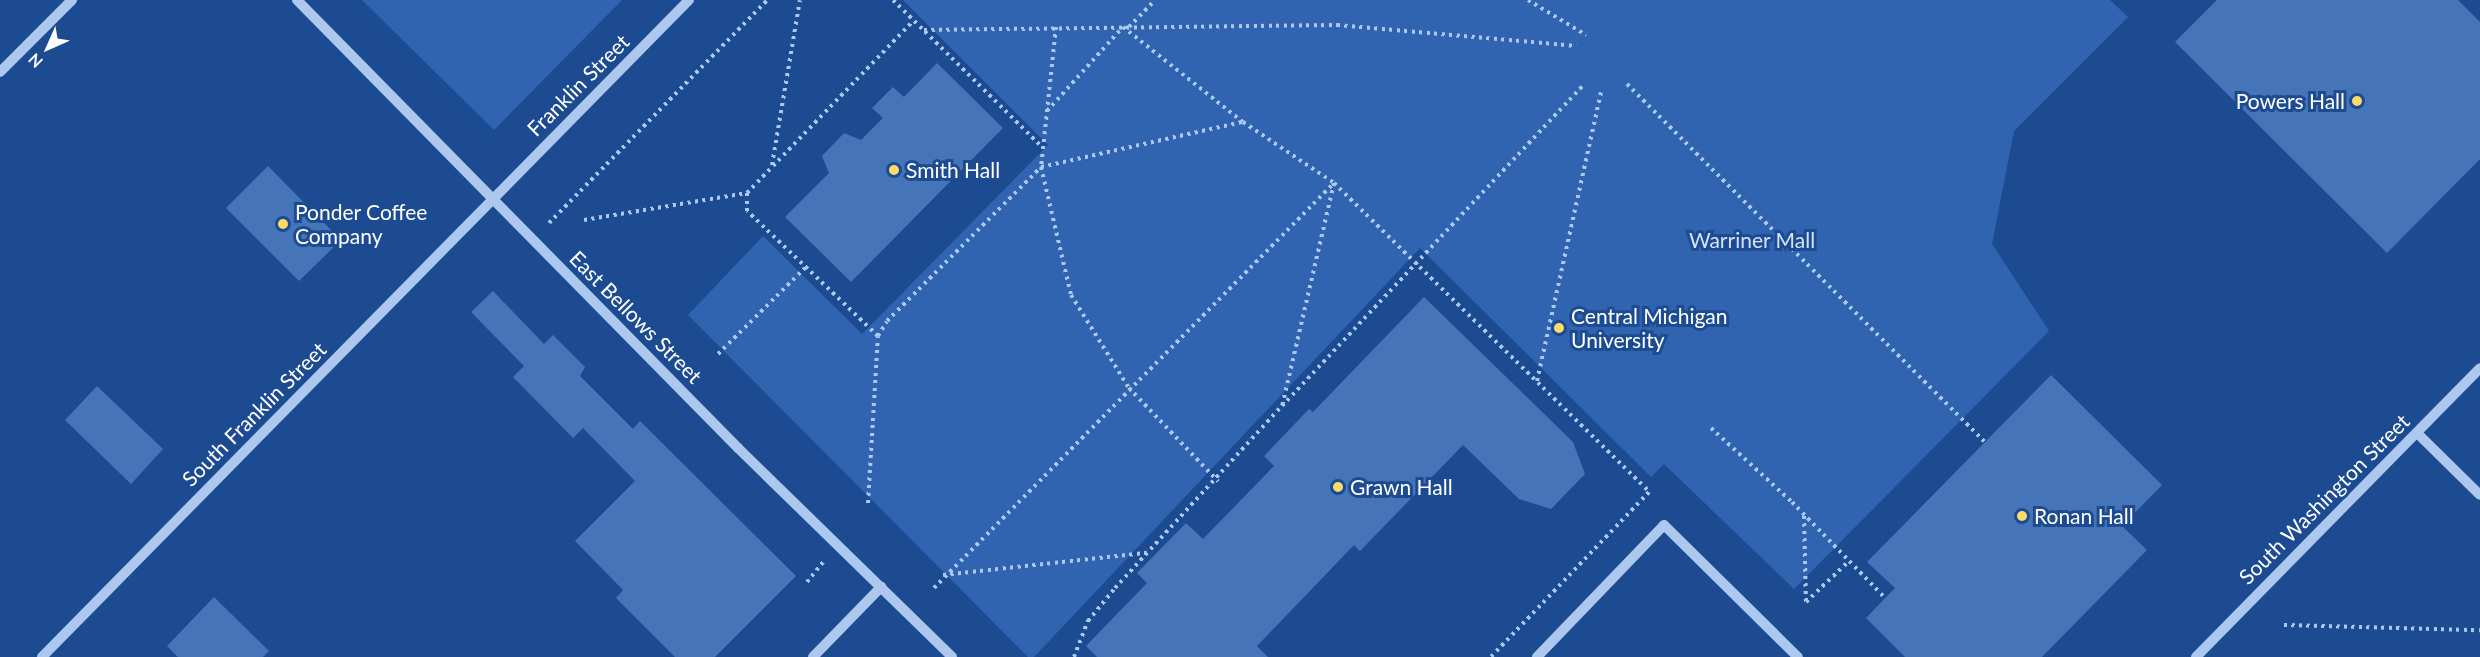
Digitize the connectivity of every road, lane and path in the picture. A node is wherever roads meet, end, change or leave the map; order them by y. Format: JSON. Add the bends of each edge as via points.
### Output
{"nodes":[{"id":1,"x":72,"y":0,"type":"edge"},
{"id":2,"x":297,"y":0,"type":"edge"},
{"id":3,"x":689,"y":0,"type":"edge"},
{"id":4,"x":768,"y":0,"type":"edge"},
{"id":5,"x":800,"y":0,"type":"edge"},
{"id":6,"x":893,"y":0,"type":"edge"},
{"id":7,"x":1155,"y":0,"type":"edge"},
{"id":8,"x":1527,"y":0,"type":"edge"},
{"id":9,"x":914,"y":20,"type":"junction"},
{"id":10,"x":1056,"y":27,"type":"junction"},
{"id":11,"x":1123,"y":27,"type":"junction"},
{"id":12,"x":1129,"y":27,"type":"junction"},
{"id":13,"x":924,"y":30,"type":"junction"},
{"id":14,"x":1586,"y":35,"type":"dead end"},
{"id":15,"x":1576,"y":46,"type":"dead end"},
{"id":16,"x":0,"y":72,"type":"edge"},
{"id":17,"x":1627,"y":84,"type":"dead end"},
{"id":18,"x":1583,"y":85,"type":"dead end"},
{"id":19,"x":1601,"y":93,"type":"dead end"},
{"id":20,"x":1047,"y":111,"type":"junction"},
{"id":21,"x":1243,"y":122,"type":"junction"},
{"id":22,"x":1043,"y":148,"type":"junction"},
{"id":23,"x":772,"y":165,"type":"junction"},
{"id":24,"x":1041,"y":167,"type":"junction"},
{"id":25,"x":1335,"y":183,"type":"junction"},
{"id":26,"x":747,"y":193,"type":"junction"},
{"id":27,"x":494,"y":198,"type":"junction"},
{"id":28,"x":584,"y":220,"type":"dead end"},
{"id":29,"x":549,"y":224,"type":"dead end"},
{"id":30,"x":1418,"y":265,"type":"junction"},
{"id":31,"x":805,"y":268,"type":"junction"},
{"id":32,"x":878,"y":336,"type":"junction"},
{"id":33,"x":718,"y":354,"type":"dead end"},
{"id":34,"x":2480,"y":368,"type":"edge"},
{"id":35,"x":1537,"y":381,"type":"junction"},
{"id":36,"x":1129,"y":388,"type":"junction"},
{"id":37,"x":1282,"y":406,"type":"junction"},
{"id":38,"x":1711,"y":428,"type":"dead end"},
{"id":39,"x":2417,"y":433,"type":"junction"},
{"id":40,"x":1985,"y":442,"type":"dead end"},
{"id":41,"x":1218,"y":480,"type":"junction"},
{"id":42,"x":2480,"y":495,"type":"edge"},
{"id":43,"x":868,"y":503,"type":"dead end"},
{"id":44,"x":1804,"y":514,"type":"junction"},
{"id":45,"x":1148,"y":553,"type":"junction"},
{"id":46,"x":824,"y":561,"type":"dead end"},
{"id":47,"x":1849,"y":561,"type":"junction"},
{"id":48,"x":943,"y":575,"type":"junction"},
{"id":49,"x":807,"y":582,"type":"dead end"},
{"id":50,"x":881,"y":587,"type":"junction"},
{"id":51,"x":934,"y":588,"type":"dead end"},
{"id":52,"x":1885,"y":598,"type":"dead end"},
{"id":53,"x":2284,"y":625,"type":"dead end"},
{"id":54,"x":2480,"y":630,"type":"edge"},
{"id":55,"x":42,"y":657,"type":"edge"},
{"id":56,"x":813,"y":657,"type":"edge"},
{"id":57,"x":952,"y":657,"type":"edge"},
{"id":58,"x":1074,"y":657,"type":"edge"},
{"id":59,"x":1491,"y":657,"type":"edge"},
{"id":60,"x":1537,"y":657,"type":"edge"},
{"id":61,"x":1798,"y":657,"type":"edge"},
{"id":62,"x":2196,"y":657,"type":"edge"}],
"edges":[{"from":1,"to":16,"type":"street"},
{"from":2,"to":27,"type":"street","name":"East Bellows Street"},
{"from":3,"to":27,"type":"street","name":"Franklin Street"},
{"from":4,"to":29,"type":"path"},
{"from":5,"to":23,"type":"path"},
{"from":6,"to":9,"type":"path"},
{"from":7,"to":12,"type":"path"},
{"from":8,"to":14,"type":"path"},
{"from":9,"to":13,"type":"path"},
{"from":9,"to":23,"type":"path"},
{"from":10,"to":11,"type":"path"},
{"from":10,"to":13,"type":"path"},
{"from":10,"to":20,"type":"path"},
{"from":11,"to":12,"type":"path"},
{"from":11,"to":20,"type":"path"},
{"from":11,"to":21,"type":"path"},
{"from":12,"to":15,"type":"path","via":[[1337,25]]},
{"from":13,"to":22,"type":"path"},
{"from":17,"to":40,"type":"path"},
{"from":18,"to":30,"type":"path"},
{"from":19,"to":35,"type":"path"},
{"from":20,"to":22,"type":"path"},
{"from":21,"to":24,"type":"path"},
{"from":21,"to":25,"type":"path"},
{"from":22,"to":24,"type":"path"},
{"from":23,"to":26,"type":"path"},
{"from":24,"to":32,"type":"path","via":[[887,321]]},
{"from":24,"to":36,"type":"path","via":[[1071,295]]},
{"from":25,"to":30,"type":"path"},
{"from":25,"to":36,"type":"path"},
{"from":25,"to":37,"type":"path"},
{"from":26,"to":28,"type":"path"},
{"from":26,"to":31,"type":"path","via":[[747,211]]},
{"from":27,"to":50,"type":"street","name":"East Bellows Street","via":[[532,241]]},
{"from":27,"to":55,"type":"street","name":"South Franklin Street"},
{"from":30,"to":35,"type":"path"},
{"from":30,"to":37,"type":"path"},
{"from":31,"to":32,"type":"path"},
{"from":31,"to":33,"type":"path"},
{"from":32,"to":43,"type":"path"},
{"from":34,"to":39,"type":"street","name":"South Washington Street"},
{"from":35,"to":59,"type":"path","via":[[1649,492]]},
{"from":36,"to":41,"type":"path"},
{"from":36,"to":48,"type":"path"},
{"from":37,"to":41,"type":"path"},
{"from":38,"to":44,"type":"path"},
{"from":39,"to":42,"type":"street"},
{"from":39,"to":62,"type":"street","name":"South Washington Street"},
{"from":41,"to":45,"type":"path"},
{"from":44,"to":47,"type":"path"},
{"from":44,"to":47,"type":"path","via":[[1806,602]]},
{"from":45,"to":48,"type":"path"},
{"from":45,"to":58,"type":"path","via":[[1088,621]]},
{"from":46,"to":49,"type":"path"},
{"from":47,"to":52,"type":"path"},
{"from":48,"to":51,"type":"path"},
{"from":50,"to":56,"type":"street"},
{"from":50,"to":57,"type":"street","name":"East Bellows Street"},
{"from":53,"to":54,"type":"path"},
{"from":60,"to":61,"type":"street","via":[[1664,525]]}]}
